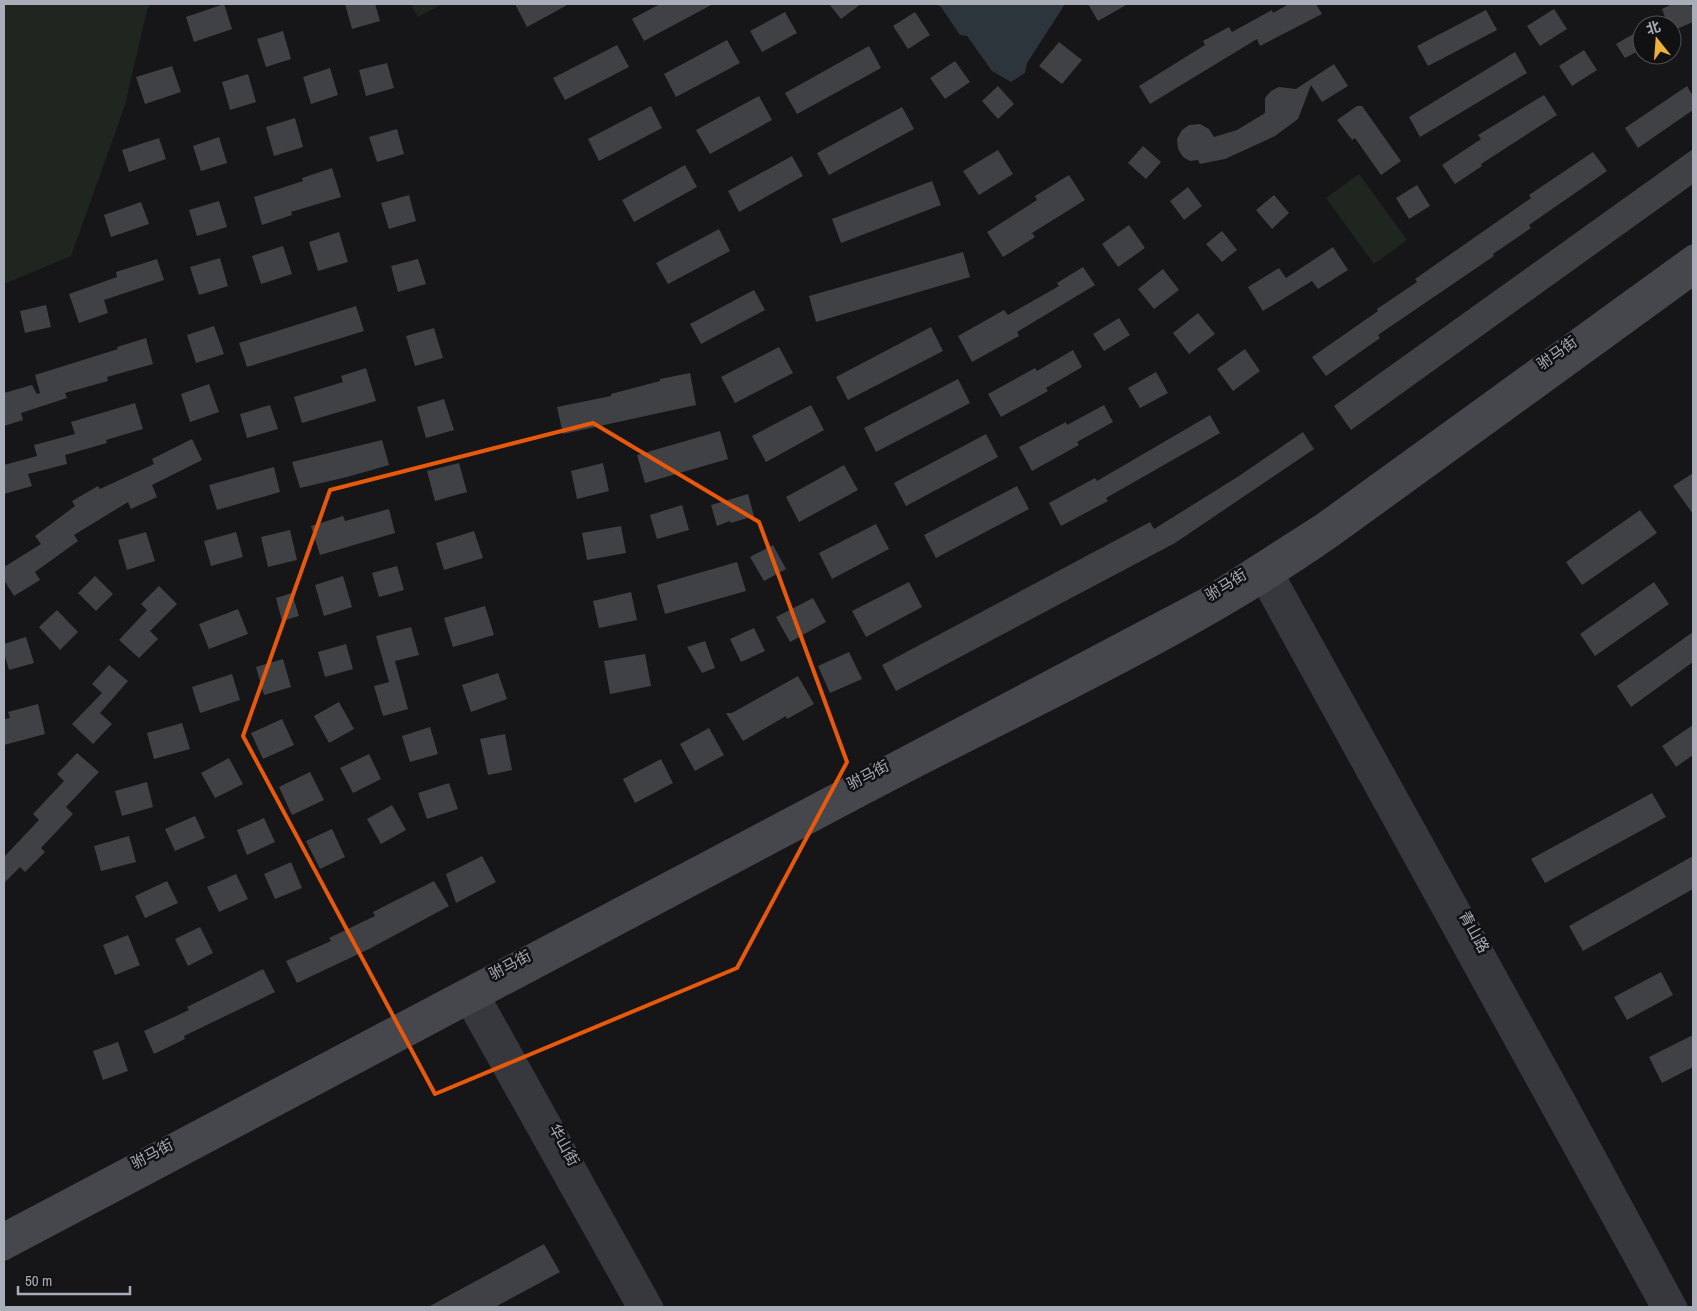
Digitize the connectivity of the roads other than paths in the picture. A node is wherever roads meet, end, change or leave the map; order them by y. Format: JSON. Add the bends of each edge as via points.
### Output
{"nodes":[{"id":1,"x":1693,"y":255,"type":"edge"},
{"id":2,"x":1693,"y":275,"type":"edge"},
{"id":3,"x":1265,"y":572,"type":"junction"},
{"id":4,"x":470,"y":994,"type":"junction"},
{"id":5,"x":4,"y":1233,"type":"edge"},
{"id":6,"x":4,"y":1250,"type":"edge"},
{"id":7,"x":1693,"y":1302,"type":"edge"},
{"id":8,"x":636,"y":1307,"type":"edge"},
{"id":9,"x":654,"y":1307,"type":"edge"},
{"id":10,"x":1660,"y":1307,"type":"edge"},
{"id":11,"x":1678,"y":1307,"type":"edge"},
{"id":12,"x":1683,"y":1307,"type":"edge"}],
"edges":[{"from":1,"to":3,"type":"main road","name":"驸马街","via":[[1323,522]]},
{"from":2,"to":3,"type":"main road","name":"驸马街"},
{"from":3,"to":4,"type":"main road","name":"驸马街","via":[[1215,613]]},
{"from":3,"to":10,"type":"street","name":"青山路"},
{"from":3,"to":11,"type":"street","name":"青山路","via":[[1568,1103]]},
{"from":4,"to":5,"type":"main road","name":"驸马街"},
{"from":4,"to":6,"type":"main road","name":"驸马街"},
{"from":4,"to":8,"type":"street","name":"华山街"},
{"from":4,"to":9,"type":"street","name":"华山街"},
{"from":7,"to":12,"type":"street"}]}
